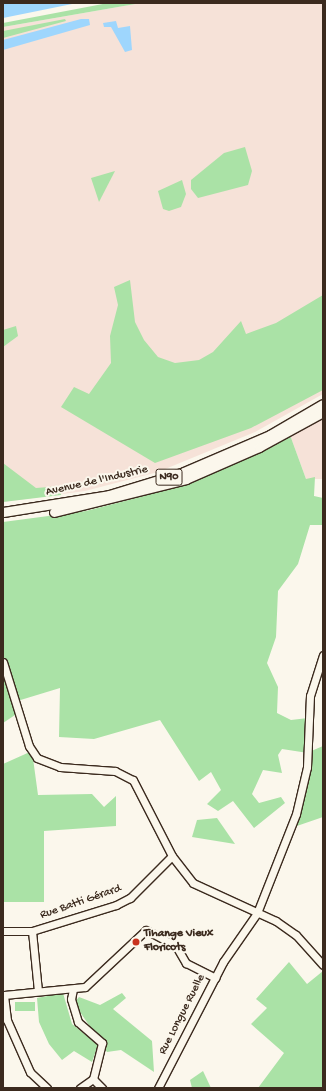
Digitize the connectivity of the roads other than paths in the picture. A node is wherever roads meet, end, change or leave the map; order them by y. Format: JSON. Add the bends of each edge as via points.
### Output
{"nodes":[{"id":1,"x":323,"y":404,"type":"edge"},
{"id":2,"x":323,"y":412,"type":"edge"},
{"id":3,"x":3,"y":512,"type":"edge"},
{"id":4,"x":3,"y":518,"type":"edge"},
{"id":5,"x":323,"y":655,"type":"edge"},
{"id":6,"x":3,"y":662,"type":"edge"},
{"id":7,"x":172,"y":856,"type":"junction"},
{"id":8,"x":258,"y":913,"type":"junction"},
{"id":9,"x":3,"y":931,"type":"edge"},
{"id":10,"x":32,"y":931,"type":"junction"},
{"id":11,"x":323,"y":965,"type":"edge"},
{"id":12,"x":215,"y":978,"type":"junction"},
{"id":13,"x":73,"y":989,"type":"junction"},
{"id":14,"x":38,"y":991,"type":"junction"},
{"id":15,"x":4,"y":995,"type":"edge"},
{"id":16,"x":93,"y":1079,"type":"junction"},
{"id":17,"x":47,"y":1088,"type":"edge"},
{"id":18,"x":80,"y":1088,"type":"edge"},
{"id":19,"x":102,"y":1088,"type":"edge"},
{"id":20,"x":158,"y":1088,"type":"edge"}],
"edges":[{"from":1,"to":3,"type":"main road","name":"Avenue de l'Industrie","number":"N90","via":[[270,435],[184,472],[109,495]]},
{"from":2,"to":4,"type":"main road","name":"Avenue de l'Industrie","number":"N90","via":[[259,447],[186,479],[94,504]]},
{"from":5,"to":8,"type":"street","name":"Rue Longue Ruelle","via":[[310,696],[307,766],[296,814]]},
{"from":6,"to":7,"type":"street","via":[[26,739],[36,758],[60,767],[115,771],[133,780]]},
{"from":7,"to":8,"type":"street","via":[[193,883]]},
{"from":7,"to":10,"type":"street","name":"Rue Batti Gérard","via":[[130,898]]},
{"from":8,"to":11,"type":"street","via":[[296,935]]},
{"from":8,"to":12,"type":"street","name":"Rue Longue Ruelle"},
{"from":9,"to":10,"type":"street","name":"Rue Batti Gérard"},
{"from":10,"to":14,"type":"street"},
{"from":12,"to":13,"type":"street","via":[[186,963],[176,946],[146,930],[85,987]]},
{"from":12,"to":20,"type":"street","name":"Rue Longue Ruelle"},
{"from":13,"to":14,"type":"street"},
{"from":13,"to":16,"type":"street","via":[[71,999],[78,1022],[102,1043]]},
{"from":14,"to":15,"type":"street"},
{"from":15,"to":17,"type":"street","via":[[7,1020],[30,1072]]},
{"from":16,"to":18,"type":"street"},
{"from":16,"to":19,"type":"street"}]}
